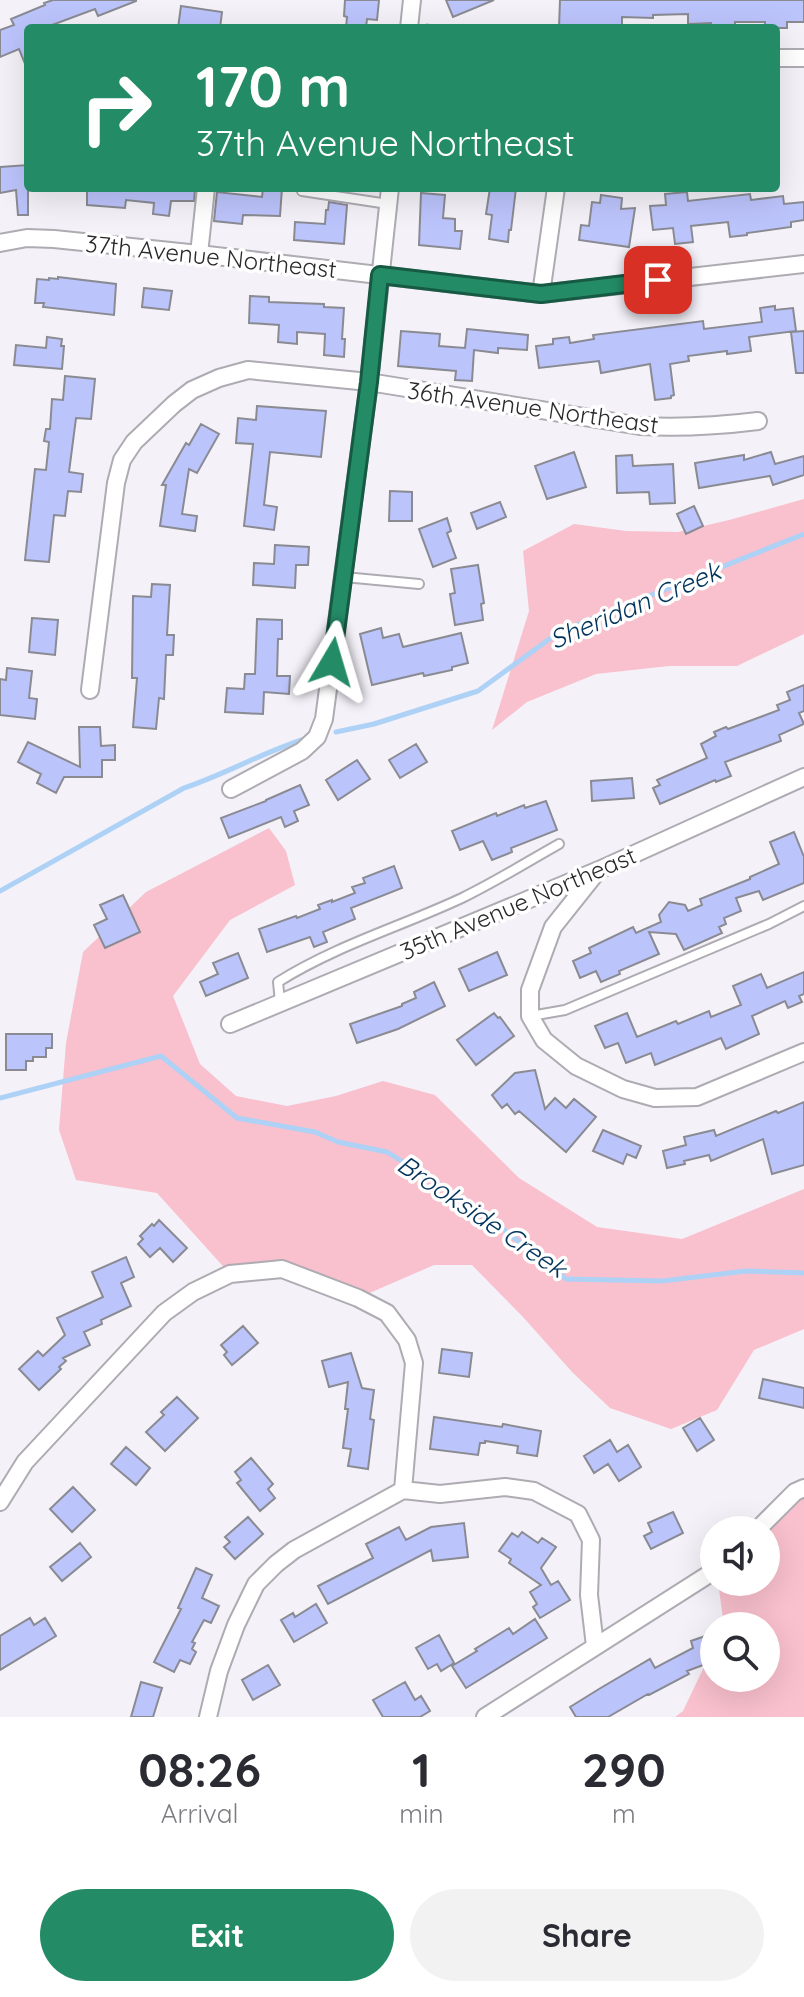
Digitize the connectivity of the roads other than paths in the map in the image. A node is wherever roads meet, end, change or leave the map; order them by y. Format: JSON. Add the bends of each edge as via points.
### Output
{"nodes":[{"id":1,"x":412,"y":0,"type":"edge"},
{"id":2,"x":409,"y":24,"type":"edge"},
{"id":3,"x":780,"y":58,"type":"edge"},
{"id":4,"x":804,"y":58,"type":"edge"},
{"id":5,"x":206,"y":192,"type":"edge"},
{"id":6,"x":319,"y":192,"type":"edge"},
{"id":7,"x":555,"y":192,"type":"edge"},
{"id":8,"x":389,"y":196,"type":"edge"},
{"id":9,"x":0,"y":243,"type":"edge"},
{"id":10,"x":199,"y":254,"type":"junction"},
{"id":11,"x":804,"y":264,"type":"edge"},
{"id":12,"x":380,"y":275,"type":"junction"},
{"id":13,"x":541,"y":294,"type":"junction"},
{"id":14,"x":369,"y":382,"type":"junction"},
{"id":15,"x":758,"y":421,"type":"dead end"},
{"id":16,"x":343,"y":577,"type":"junction"},
{"id":17,"x":419,"y":584,"type":"dead end"},
{"id":18,"x":90,"y":690,"type":"dead end"},
{"id":19,"x":804,"y":777,"type":"edge"},
{"id":20,"x":231,"y":789,"type":"dead end"},
{"id":21,"x":559,"y":844,"type":"dead end"},
{"id":22,"x":599,"y":870,"type":"junction"},
{"id":23,"x":804,"y":906,"type":"edge"},
{"id":24,"x":280,"y":1003,"type":"junction"},
{"id":25,"x":530,"y":1016,"type":"junction"},
{"id":26,"x":230,"y":1024,"type":"dead end"},
{"id":27,"x":804,"y":1052,"type":"edge"},
{"id":28,"x":804,"y":1488,"type":"edge"},
{"id":29,"x":403,"y":1490,"type":"junction"},
{"id":30,"x":0,"y":1502,"type":"edge"},
{"id":31,"x":771,"y":1516,"type":"edge"},
{"id":32,"x":700,"y":1580,"type":"edge"},
{"id":33,"x":595,"y":1646,"type":"junction"},
{"id":34,"x":208,"y":1717,"type":"edge"},
{"id":35,"x":485,"y":1717,"type":"edge"}],
"edges":[{"from":1,"to":2,"type":"street"},
{"from":3,"to":4,"type":"street"},
{"from":5,"to":10,"type":"street"},
{"from":6,"to":8,"type":"lane"},
{"from":7,"to":13,"type":"street"},
{"from":8,"to":12,"type":"street"},
{"from":9,"to":10,"type":"street","name":"37th Avenue Northeast","via":[[54,239]]},
{"from":10,"to":12,"type":"street","name":"37th Avenue Northeast"},
{"from":11,"to":13,"type":"street","name":"37th Avenue Northeast"},
{"from":12,"to":13,"type":"street","name":"37th Avenue Northeast"},
{"from":12,"to":14,"type":"street"},
{"from":14,"to":15,"type":"street","name":"36th Avenue Northeast","via":[[640,426]]},
{"from":14,"to":16,"type":"street"},
{"from":14,"to":18,"type":"street","name":"36th Avenue Northeast","via":[[248,370],[192,390],[134,442],[116,483]]},
{"from":16,"to":17,"type":"lane"},
{"from":16,"to":20,"type":"street","via":[[324,719],[317,737],[284,762]]},
{"from":19,"to":22,"type":"street","name":"35th Avenue Northeast"},
{"from":21,"to":24,"type":"lane","via":[[463,897],[301,967],[278,982]]},
{"from":22,"to":24,"type":"street","name":"35th Avenue Northeast"},
{"from":22,"to":25,"type":"street","via":[[553,927],[530,990]]},
{"from":23,"to":25,"type":"lane","via":[[565,1010]]},
{"from":24,"to":26,"type":"street","name":"35th Avenue Northeast"},
{"from":25,"to":27,"type":"street","via":[[544,1040],[576,1066],[655,1098],[697,1097]]},
{"from":28,"to":31,"type":"street"},
{"from":29,"to":30,"type":"street","via":[[414,1363],[407,1340],[387,1313],[282,1269],[230,1274],[164,1313],[25,1462]]},
{"from":29,"to":33,"type":"street","via":[[440,1494],[505,1487],[534,1491],[578,1514],[591,1540],[589,1595]]},
{"from":29,"to":34,"type":"street","via":[[294,1550],[256,1584],[219,1671]]},
{"from":32,"to":33,"type":"street"},
{"from":33,"to":35,"type":"street"}]}
